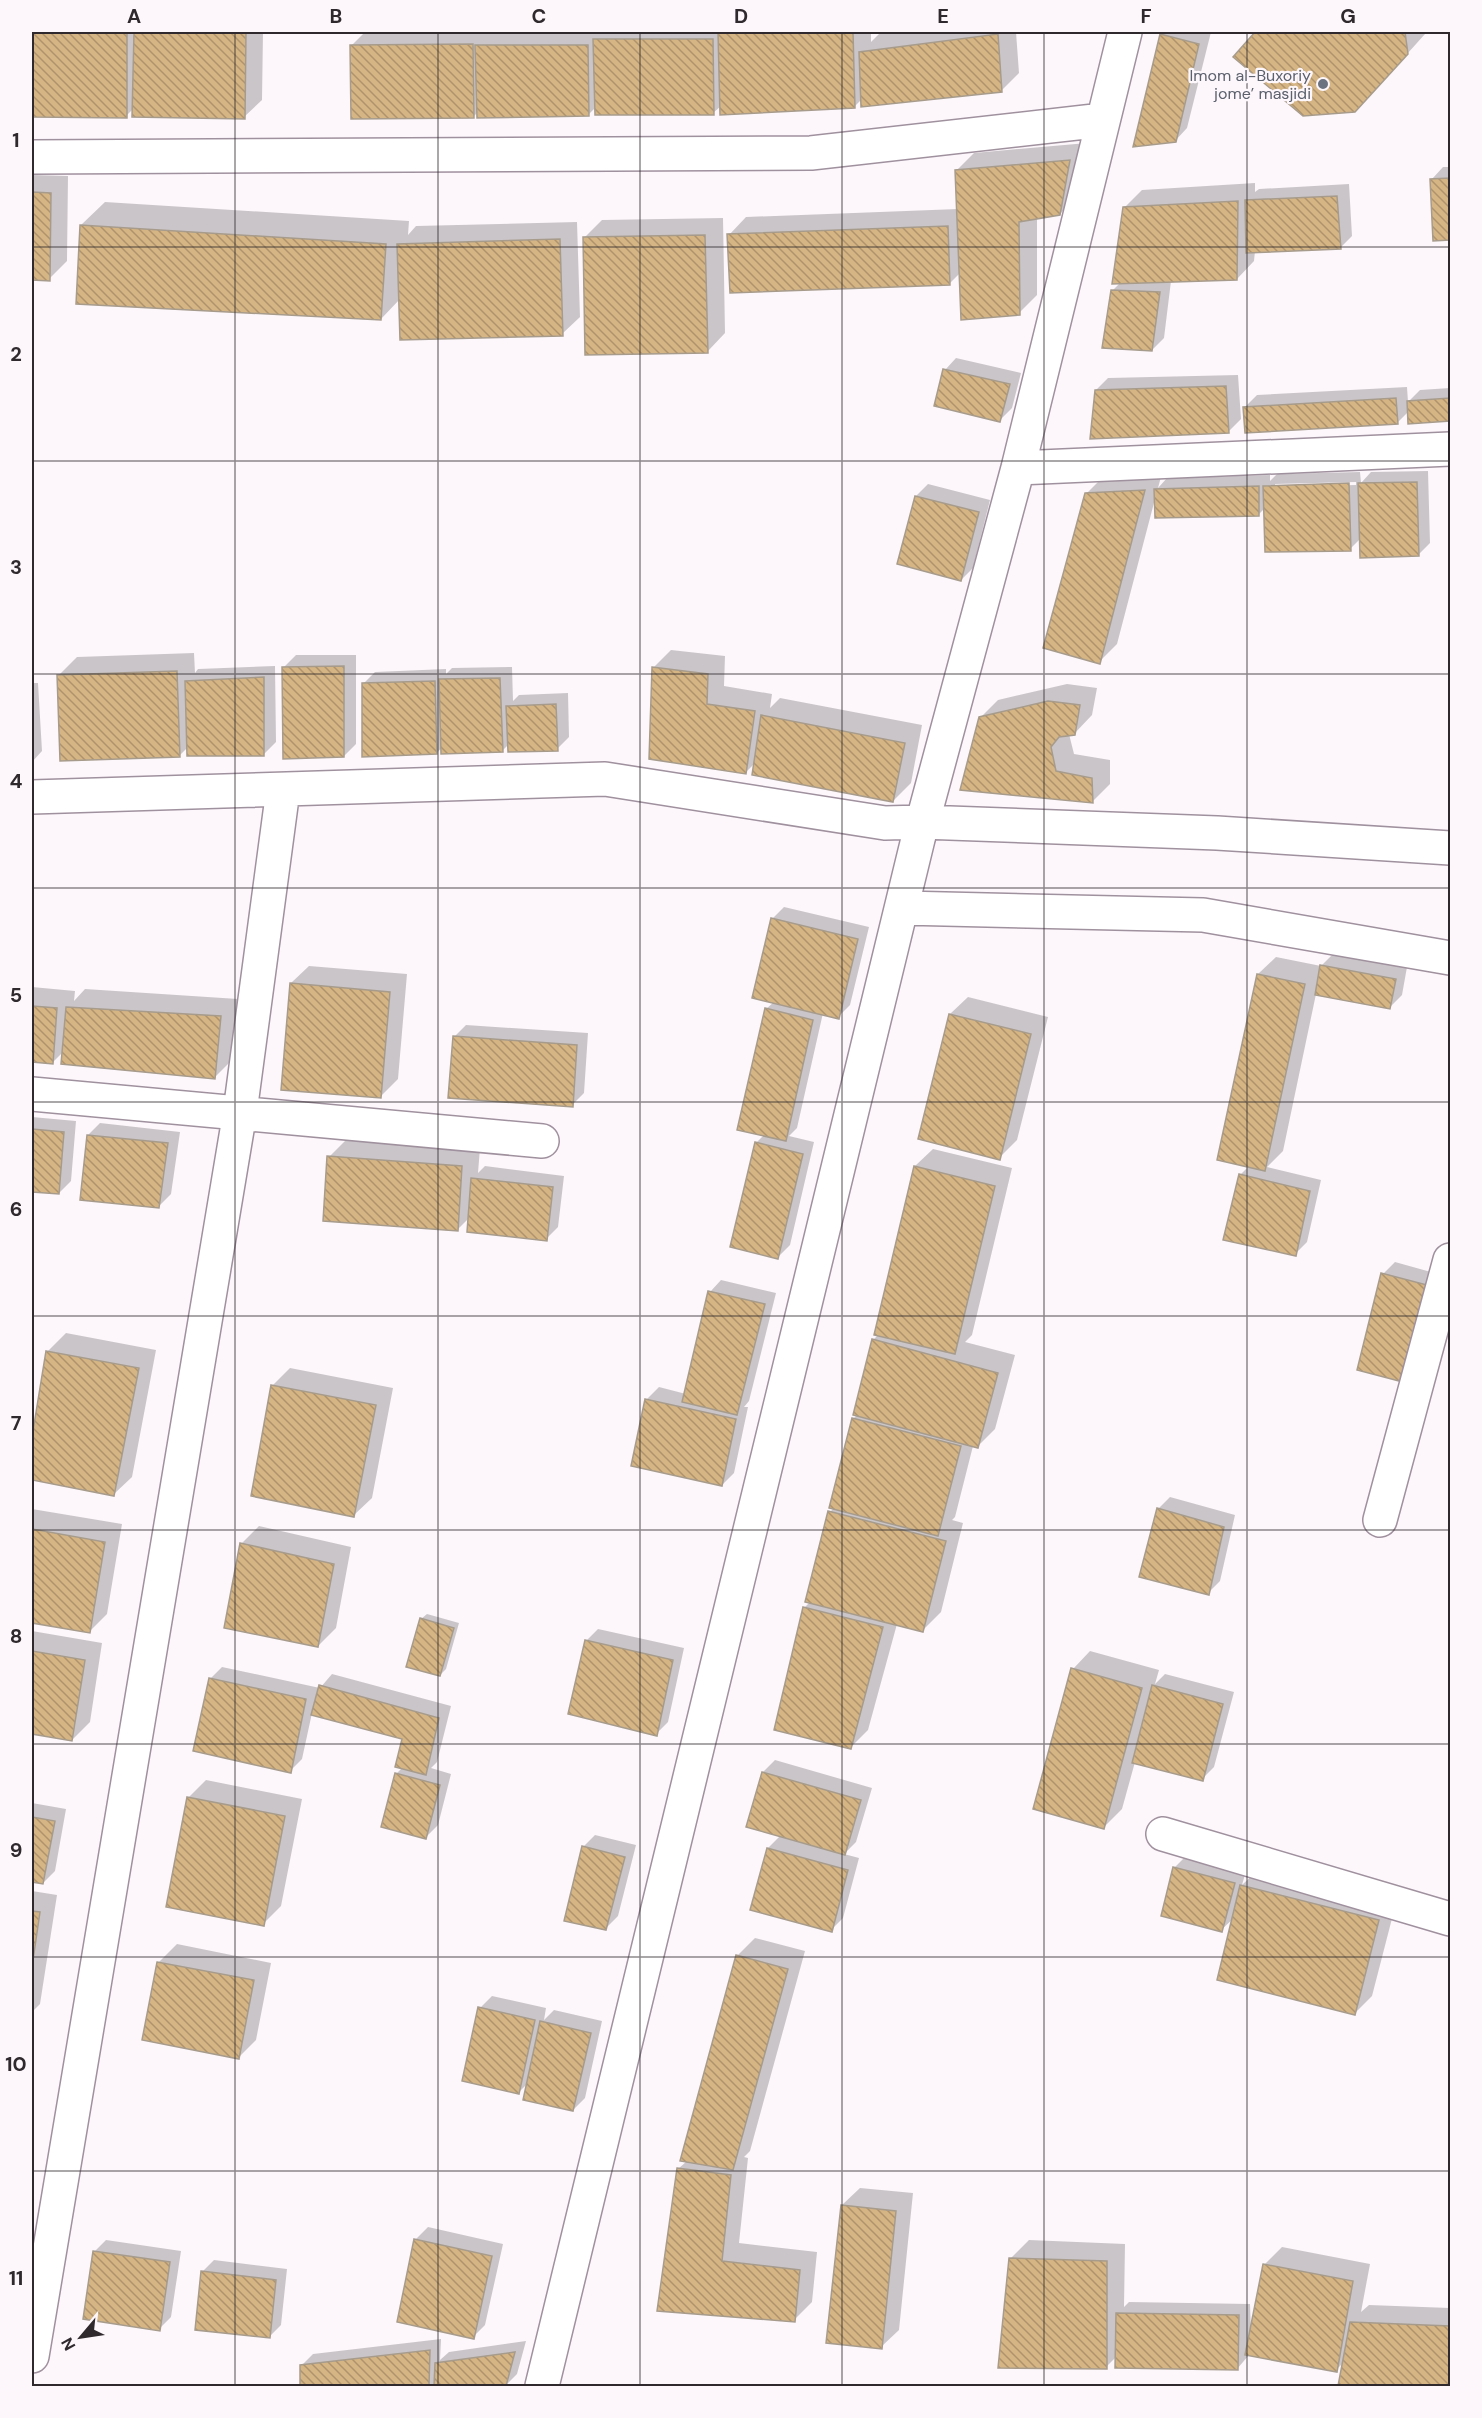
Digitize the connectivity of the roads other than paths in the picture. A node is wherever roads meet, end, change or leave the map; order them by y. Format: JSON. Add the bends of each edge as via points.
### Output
{"nodes":[{"id":1,"x":1125,"y":32,"type":"edge"},
{"id":2,"x":1103,"y":120,"type":"junction"},
{"id":3,"x":32,"y":158,"type":"edge"},
{"id":4,"x":1450,"y":449,"type":"edge"},
{"id":5,"x":1018,"y":468,"type":"junction"},
{"id":6,"x":283,"y":790,"type":"junction"},
{"id":7,"x":32,"y":797,"type":"edge"},
{"id":8,"x":920,"y":830,"type":"junction"},
{"id":9,"x":1450,"y":848,"type":"edge"},
{"id":10,"x":903,"y":908,"type":"junction"},
{"id":11,"x":1450,"y":958,"type":"edge"},
{"id":12,"x":32,"y":1094,"type":"edge"},
{"id":13,"x":240,"y":1112,"type":"junction"},
{"id":14,"x":542,"y":1141,"type":"dead end"},
{"id":15,"x":1450,"y":1260,"type":"edge"},
{"id":16,"x":1380,"y":1520,"type":"dead end"},
{"id":17,"x":1162,"y":1834,"type":"dead end"},
{"id":18,"x":1450,"y":1919,"type":"edge"},
{"id":19,"x":32,"y":2356,"type":"edge"},
{"id":20,"x":542,"y":2386,"type":"edge"}],
"edges":[{"from":1,"to":2,"type":"street"},
{"from":2,"to":3,"type":"street","via":[[811,153]]},
{"from":2,"to":5,"type":"street"},
{"from":4,"to":5,"type":"street"},
{"from":5,"to":8,"type":"street"},
{"from":6,"to":7,"type":"street"},
{"from":6,"to":8,"type":"street","via":[[605,780]]},
{"from":6,"to":13,"type":"street"},
{"from":8,"to":9,"type":"street","via":[[1217,833]]},
{"from":8,"to":10,"type":"street"},
{"from":10,"to":11,"type":"street","via":[[1203,915]]},
{"from":10,"to":20,"type":"street"},
{"from":12,"to":13,"type":"street"},
{"from":13,"to":14,"type":"street"},
{"from":13,"to":19,"type":"street"},
{"from":15,"to":16,"type":"street"},
{"from":17,"to":18,"type":"street"}]}
